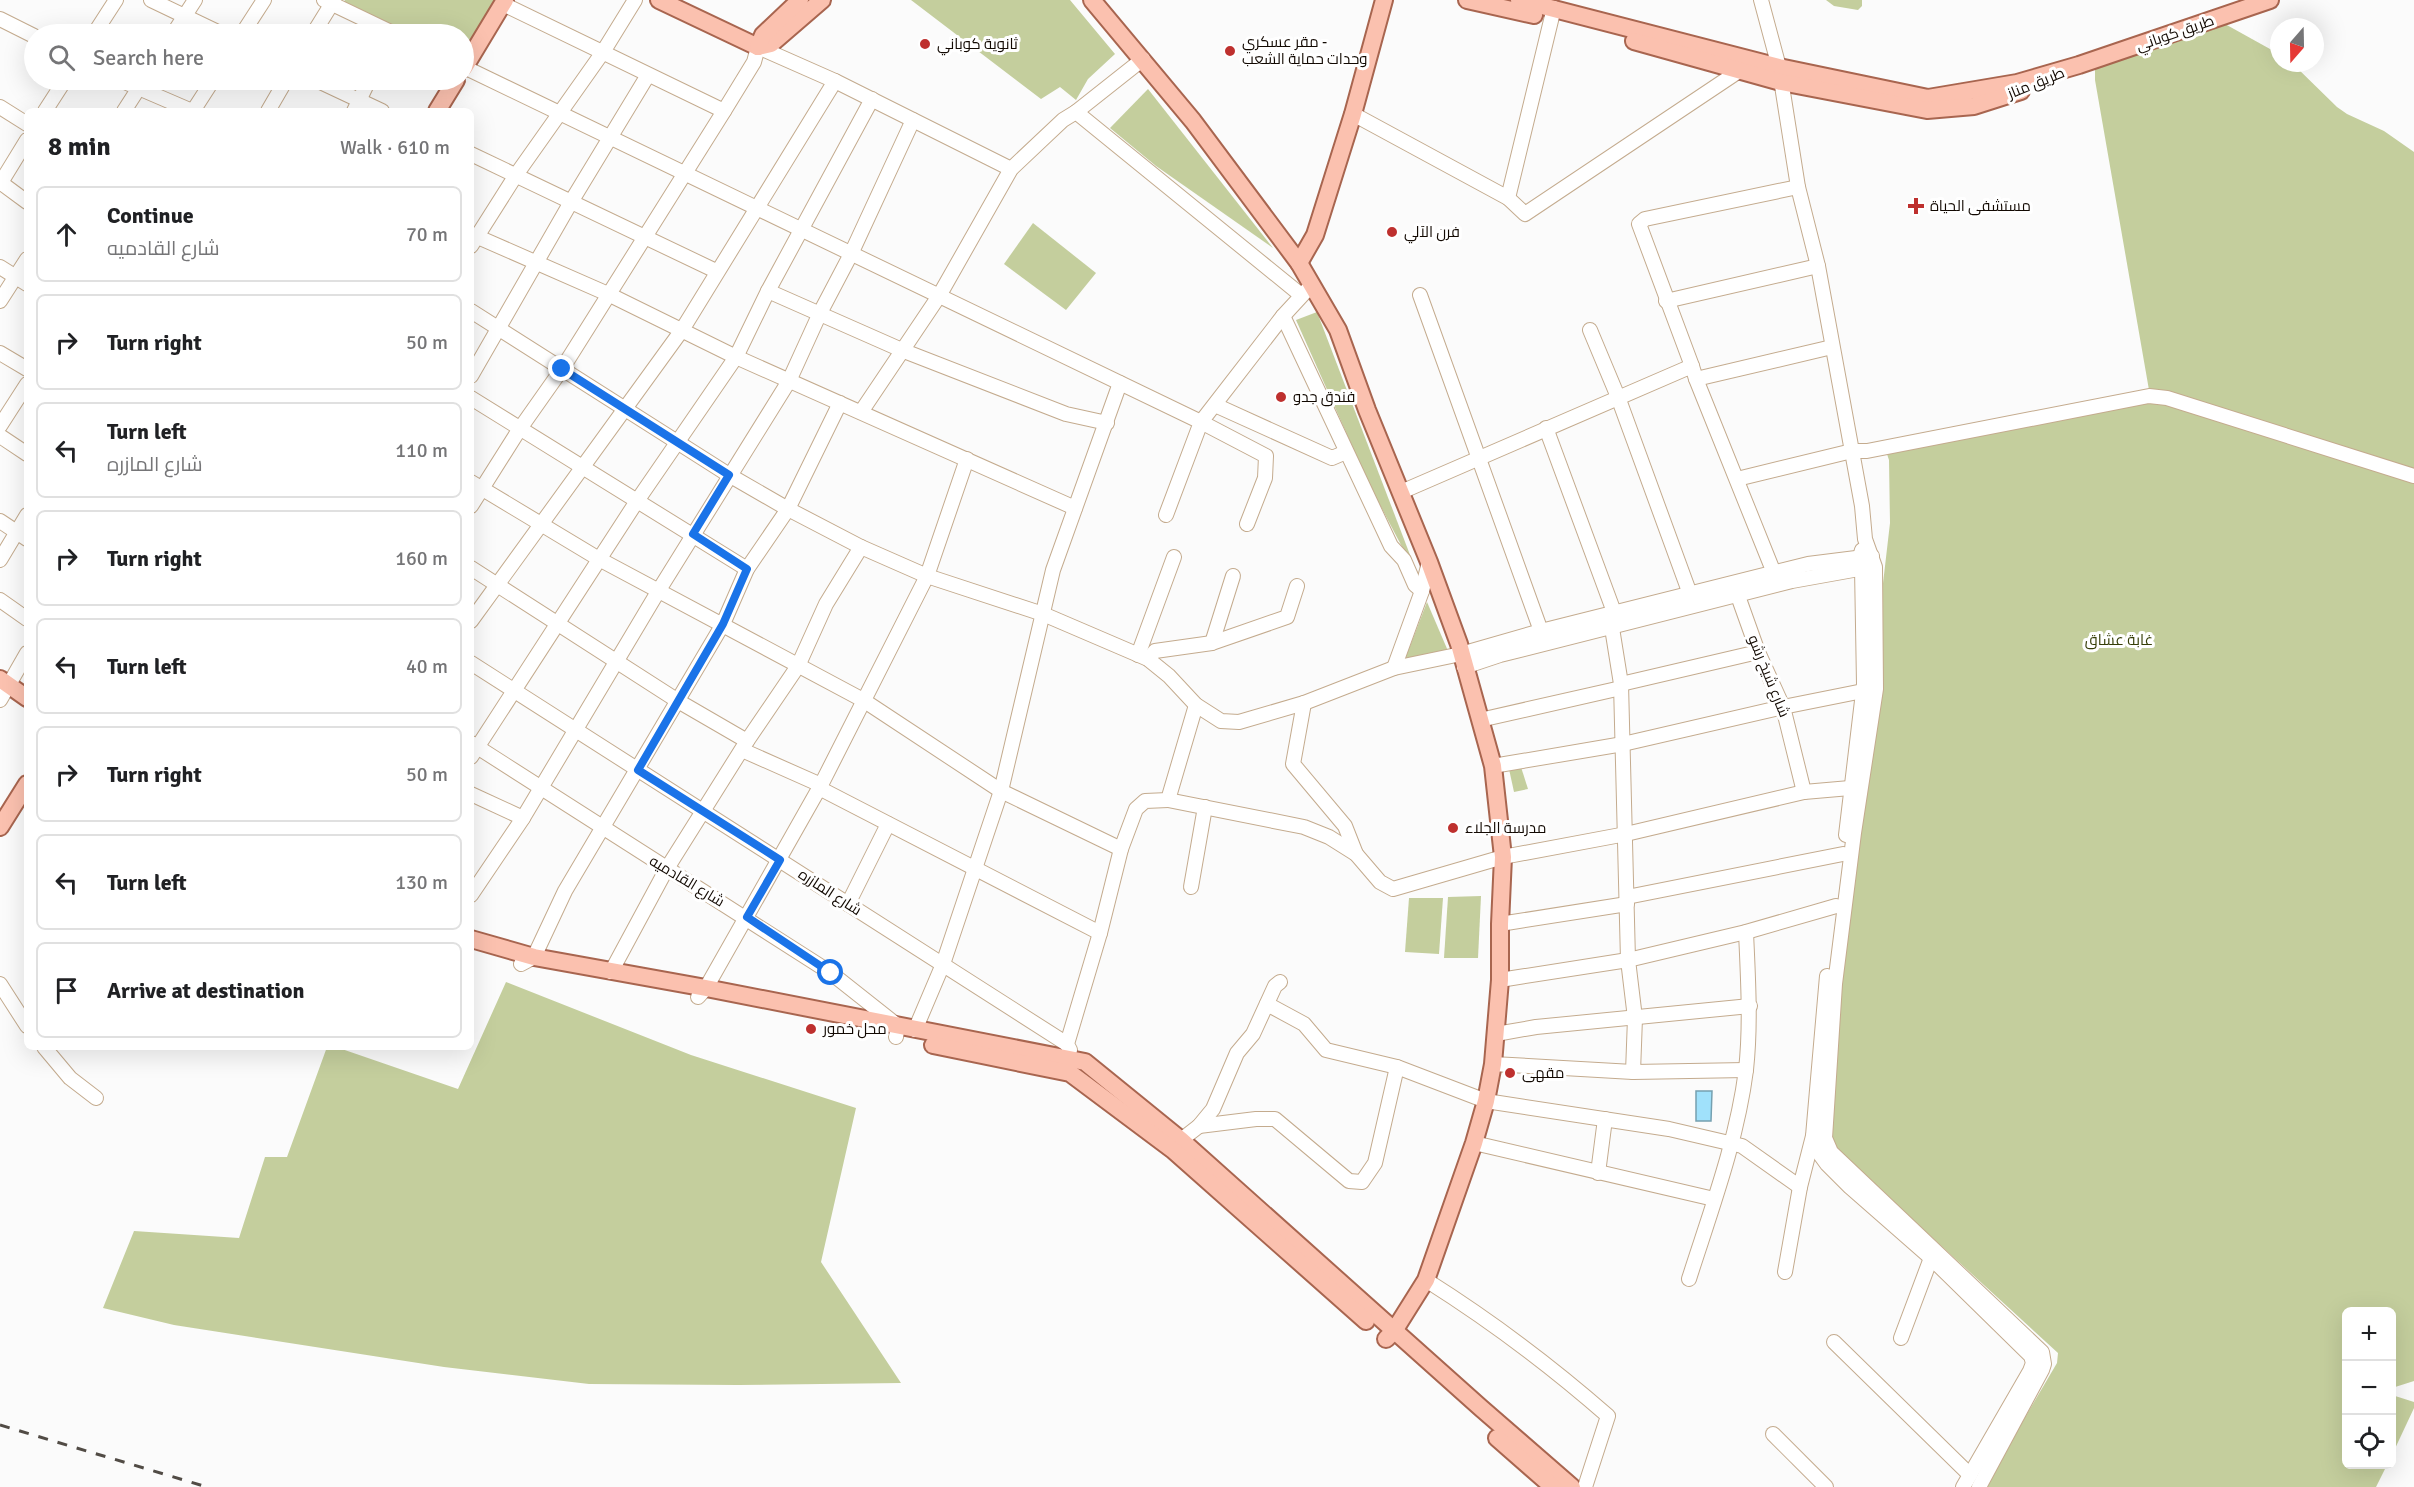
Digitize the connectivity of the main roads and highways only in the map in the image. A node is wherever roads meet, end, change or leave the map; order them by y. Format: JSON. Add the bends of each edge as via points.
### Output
{"nodes":[{"id":1,"x":800,"y":0,"type":"edge"},
{"id":2,"x":822,"y":0,"type":"edge"},
{"id":3,"x":1092,"y":0,"type":"edge"},
{"id":4,"x":1384,"y":0,"type":"edge"},
{"id":5,"x":1467,"y":0,"type":"edge"},
{"id":6,"x":1519,"y":0,"type":"edge"},
{"id":7,"x":2270,"y":0,"type":"edge"},
{"id":8,"x":504,"y":2,"type":"edge"},
{"id":9,"x":669,"y":2,"type":"edge"},
{"id":10,"x":1553,"y":13,"type":"junction"},
{"id":11,"x":758,"y":47,"type":"junction"},
{"id":12,"x":474,"y":52,"type":"edge"},
{"id":13,"x":2079,"y":65,"type":"joint"},
{"id":14,"x":450,"y":90,"type":"edge"},
{"id":15,"x":439,"y":108,"type":"edge"},
{"id":16,"x":1299,"y":263,"type":"junction"},
{"id":17,"x":3,"y":688,"type":"edge"},
{"id":18,"x":24,"y":697,"type":"edge"},
{"id":19,"x":24,"y":789,"type":"edge"},
{"id":20,"x":0,"y":827,"type":"edge"},
{"id":21,"x":474,"y":940,"type":"edge"},
{"id":22,"x":474,"y":951,"type":"edge"},
{"id":23,"x":527,"y":960,"type":"junction"},
{"id":24,"x":702,"y":992,"type":"junction"},
{"id":25,"x":1390,"y":1335,"type":"junction"},
{"id":26,"x":1553,"y":1487,"type":"edge"},
{"id":27,"x":1572,"y":1487,"type":"edge"}],
"edges":[{"from":1,"to":11,"type":"main road","via":[[763,35]]},
{"from":2,"to":11,"type":"main road","via":[[771,44]]},
{"from":3,"to":16,"type":"main road","via":[[1193,121]]},
{"from":4,"to":16,"type":"main road","via":[[1315,235]]},
{"from":5,"to":10,"type":"main road","name":"طريق مناز"},
{"from":6,"to":10,"type":"main road","name":"طريق مناز"},
{"from":7,"to":13,"type":"main road","name":"طريق كوباني"},
{"from":8,"to":12,"type":"main road"},
{"from":9,"to":11,"type":"main road"},
{"from":10,"to":13,"type":"main road","name":"طريق مناز","via":[[1780,74],[1928,98],[2017,82]]},
{"from":14,"to":15,"type":"main road"},
{"from":16,"to":25,"type":"main road","via":[[1306,291],[1338,330],[1463,660],[1493,766],[1503,857],[1500,980],[1486,1101],[1426,1281]]},
{"from":17,"to":18,"type":"main road"},
{"from":19,"to":20,"type":"main road"},
{"from":21,"to":23,"type":"main road"},
{"from":22,"to":23,"type":"main road"},
{"from":23,"to":24,"type":"main road"},
{"from":23,"to":24,"type":"main road","via":[[611,972]]},
{"from":24,"to":25,"type":"main road","via":[[1070,1058],[1177,1145]]},
{"from":25,"to":26,"type":"main road"},
{"from":25,"to":27,"type":"main road"}]}
